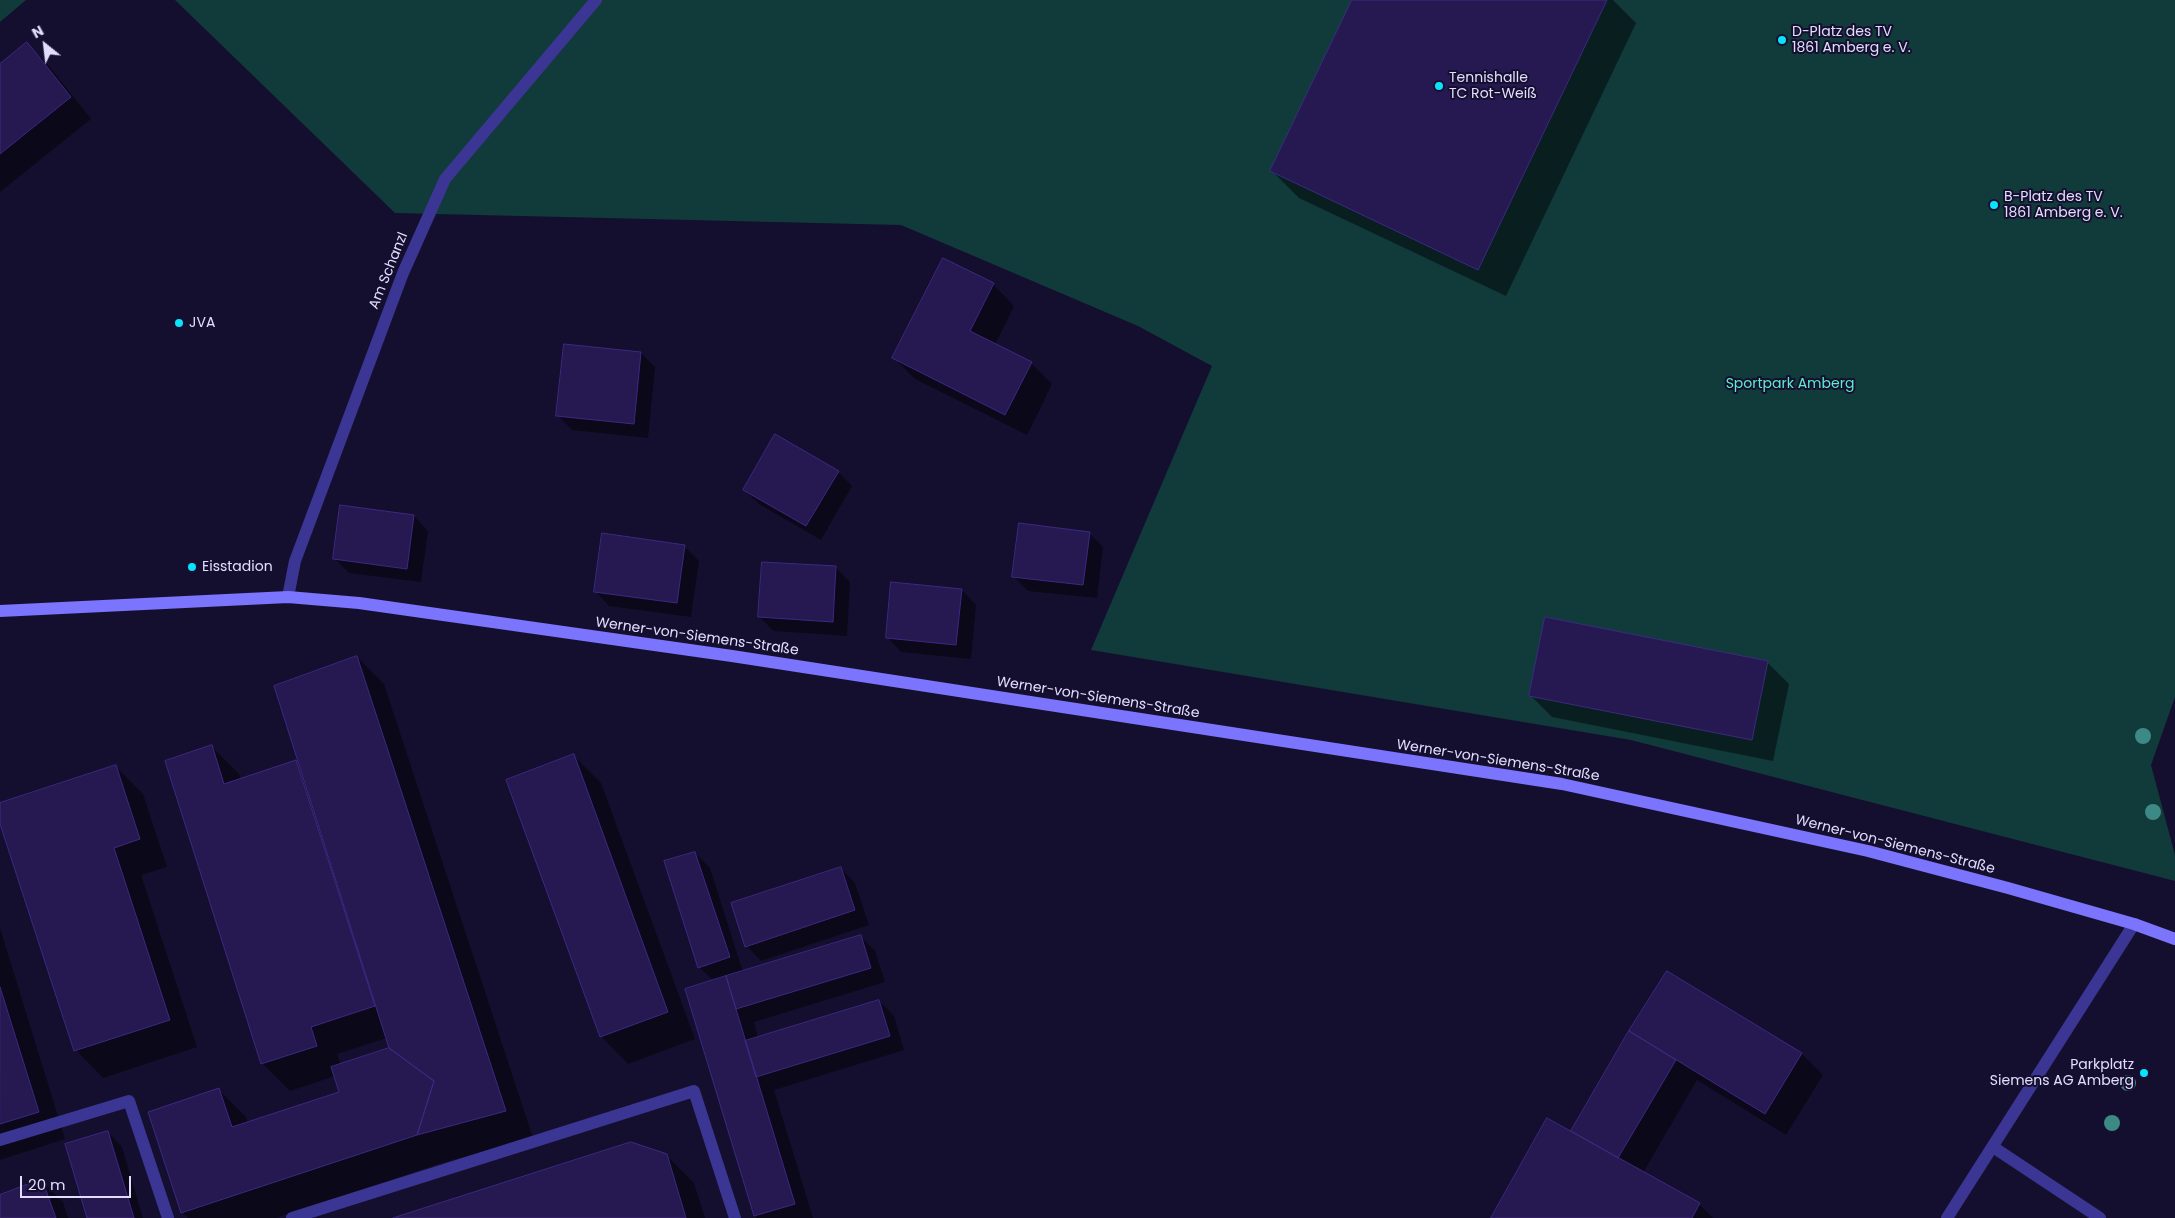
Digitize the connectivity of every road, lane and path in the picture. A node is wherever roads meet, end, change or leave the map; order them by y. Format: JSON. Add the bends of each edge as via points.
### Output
{"nodes":[{"id":1,"x":596,"y":0,"type":"edge"},
{"id":2,"x":288,"y":597,"type":"junction"},
{"id":3,"x":0,"y":611,"type":"edge"},
{"id":4,"x":2134,"y":924,"type":"junction"},
{"id":5,"x":2175,"y":939,"type":"edge"},
{"id":6,"x":0,"y":1140,"type":"edge"},
{"id":7,"x":1993,"y":1147,"type":"junction"},
{"id":8,"x":168,"y":1218,"type":"edge"},
{"id":9,"x":292,"y":1218,"type":"edge"},
{"id":10,"x":735,"y":1218,"type":"edge"},
{"id":11,"x":1948,"y":1218,"type":"edge"},
{"id":12,"x":2100,"y":1218,"type":"edge"}],
"edges":[{"from":1,"to":2,"type":"street","name":"Am Schanzl","via":[[445,179],[402,273],[295,561]]},
{"from":2,"to":3,"type":"main road","name":"Werner-von-Siemens-Straße"},
{"from":2,"to":4,"type":"main road","name":"Werner-von-Siemens-Straße","via":[[722,655],[1562,784],[1868,852]]},
{"from":4,"to":5,"type":"main road","name":"Werner-von-Siemens-Straße"},
{"from":4,"to":7,"type":"street"},
{"from":6,"to":8,"type":"street","via":[[129,1102]]},
{"from":7,"to":11,"type":"street"},
{"from":7,"to":12,"type":"street"},
{"from":9,"to":10,"type":"street","via":[[694,1091]]}]}
